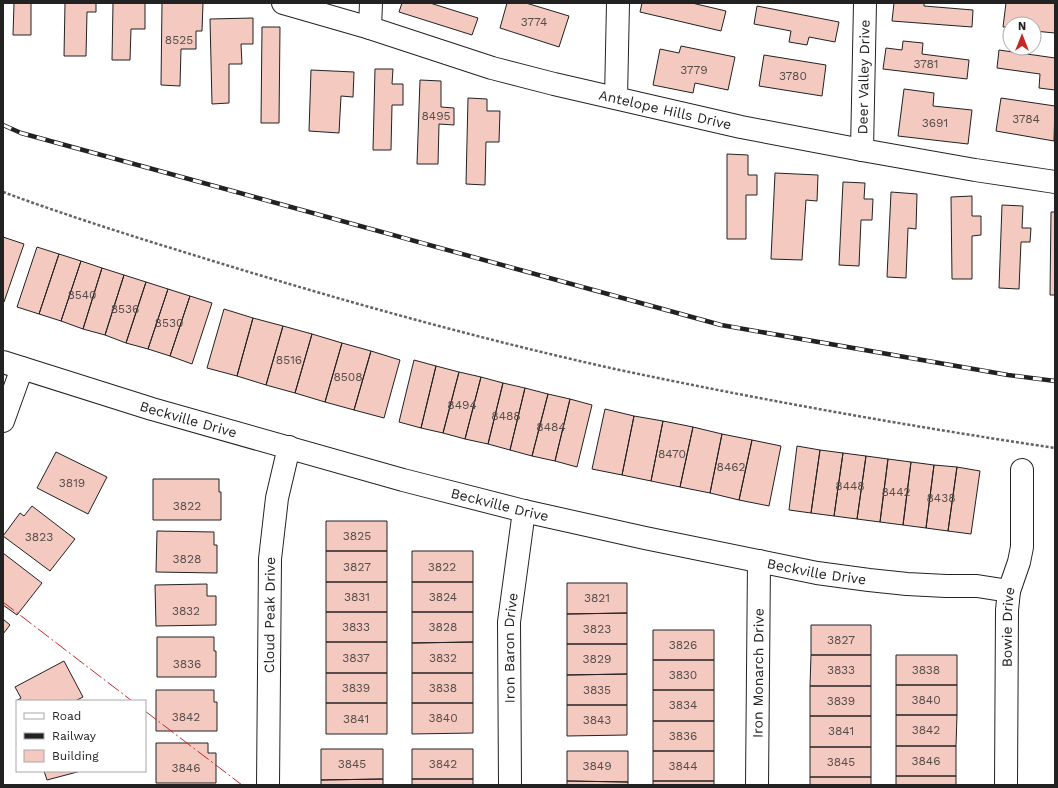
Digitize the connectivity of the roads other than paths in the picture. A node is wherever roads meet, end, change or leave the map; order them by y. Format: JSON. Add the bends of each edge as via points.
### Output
{"nodes":[{"id":1,"x":283,"y":3,"type":"edge"},
{"id":2,"x":371,"y":3,"type":"edge"},
{"id":3,"x":618,"y":3,"type":"edge"},
{"id":4,"x":865,"y":3,"type":"edge"},
{"id":5,"x":370,"y":28,"type":"junction"},
{"id":6,"x":616,"y":98,"type":"junction"},
{"id":7,"x":862,"y":150,"type":"junction"},
{"id":8,"x":1055,"y":182,"type":"edge"},
{"id":9,"x":12,"y":365,"type":"edge"},
{"id":10,"x":3,"y":420,"type":"edge"},
{"id":11,"x":289,"y":447,"type":"junction"},
{"id":12,"x":1022,"y":470,"type":"dead end"},
{"id":13,"x":524,"y":511,"type":"junction"},
{"id":14,"x":759,"y":561,"type":"junction"},
{"id":15,"x":1010,"y":591,"type":"junction"},
{"id":16,"x":268,"y":785,"type":"edge"},
{"id":17,"x":510,"y":785,"type":"edge"},
{"id":18,"x":757,"y":785,"type":"edge"},
{"id":19,"x":1006,"y":785,"type":"edge"}],
"edges":[{"from":1,"to":5,"type":"street","name":"Antelope Hills Drive"},
{"from":2,"to":5,"type":"street"},
{"from":3,"to":6,"type":"street"},
{"from":4,"to":7,"type":"street","name":"Deer Valley Drive"},
{"from":5,"to":6,"type":"street","name":"Antelope Hills Drive","via":[[492,68]]},
{"from":6,"to":7,"type":"street","name":"Antelope Hills Drive","via":[[741,127]]},
{"from":7,"to":8,"type":"street","name":"Antelope Hills Drive"},
{"from":9,"to":10,"type":"street"},
{"from":9,"to":11,"type":"street","name":"Beckville Drive","via":[[152,409]]},
{"from":11,"to":13,"type":"street","name":"Beckville Drive"},
{"from":11,"to":16,"type":"street","name":"Cloud Peak Drive","via":[[277,498],[270,559]]},
{"from":12,"to":15,"type":"street","name":"Bowie Drive","via":[[1022,547]]},
{"from":13,"to":14,"type":"street","name":"Beckville Drive"},
{"from":13,"to":17,"type":"street","name":"Iron Baron Drive","via":[[509,622]]},
{"from":14,"to":15,"type":"street","name":"Beckville Drive","via":[[869,580],[977,586]]},
{"from":14,"to":18,"type":"street","name":"Iron Monarch Drive"},
{"from":15,"to":19,"type":"street","name":"Bowie Drive","via":[[1006,636]]}]}
